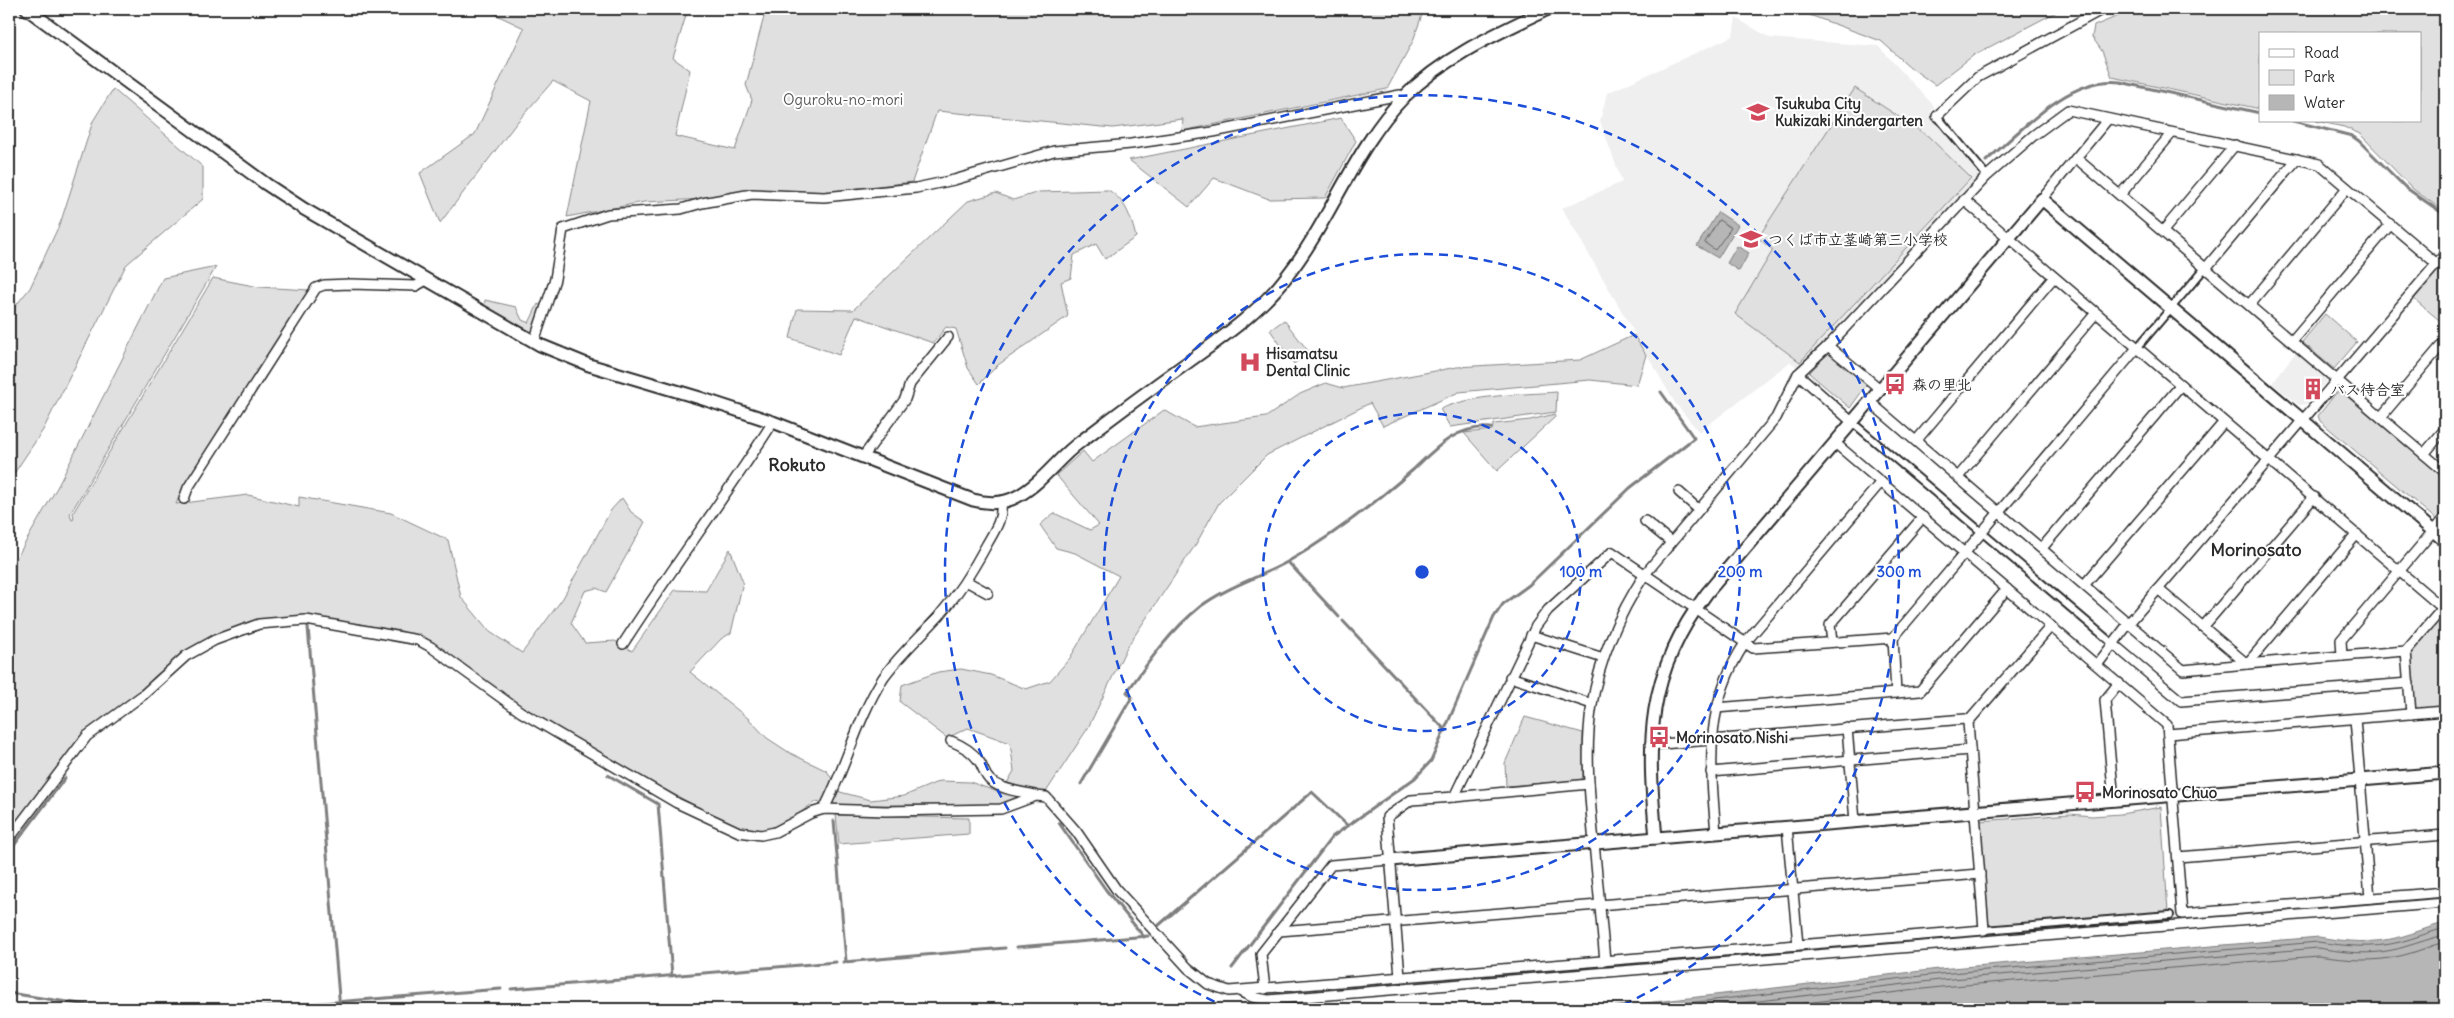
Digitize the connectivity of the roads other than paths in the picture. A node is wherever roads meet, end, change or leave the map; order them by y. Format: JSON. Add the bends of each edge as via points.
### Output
{"nodes":[{"id":1,"x":27,"y":9,"type":"edge"},
{"id":2,"x":1548,"y":9,"type":"edge"},
{"id":3,"x":2102,"y":9,"type":"edge"},
{"id":4,"x":1400,"y":95,"type":"dead end"},
{"id":5,"x":1937,"y":116,"type":"joint"},
{"id":6,"x":2108,"y":119,"type":"junction"},
{"id":7,"x":2172,"y":133,"type":"junction"},
{"id":8,"x":2235,"y":145,"type":"junction"},
{"id":9,"x":2076,"y":158,"type":"junction"},
{"id":10,"x":2297,"y":159,"type":"junction"},
{"id":11,"x":1987,"y":176,"type":"junction"},
{"id":12,"x":2347,"y":188,"type":"junction"},
{"id":13,"x":2120,"y":195,"type":"junction"},
{"id":14,"x":2042,"y":199,"type":"junction"},
{"id":15,"x":1964,"y":200,"type":"junction"},
{"id":16,"x":2390,"y":225,"type":"junction"},
{"id":17,"x":2163,"y":231,"type":"junction"},
{"id":18,"x":2009,"y":238,"type":"junction"},
{"id":19,"x":2445,"y":254,"type":"edge"},
{"id":20,"x":2437,"y":264,"type":"junction"},
{"id":21,"x":2205,"y":268,"type":"junction"},
{"id":22,"x":2054,"y":278,"type":"junction"},
{"id":23,"x":426,"y":280,"type":"junction"},
{"id":24,"x":2249,"y":305,"type":"junction"},
{"id":25,"x":2171,"y":308,"type":"junction"},
{"id":26,"x":2096,"y":313,"type":"junction"},
{"id":27,"x":948,"y":337,"type":"dead end"},
{"id":28,"x":2292,"y":341,"type":"junction"},
{"id":29,"x":2445,"y":341,"type":"edge"},
{"id":30,"x":534,"y":342,"type":"junction"},
{"id":31,"x":1828,"y":346,"type":"junction"},
{"id":32,"x":2137,"y":348,"type":"junction"},
{"id":33,"x":1798,"y":374,"type":"junction"},
{"id":34,"x":2339,"y":381,"type":"junction"},
{"id":35,"x":2181,"y":385,"type":"junction"},
{"id":36,"x":1880,"y":389,"type":"junction"},
{"id":37,"x":1870,"y":402,"type":"junction"},
{"id":38,"x":2381,"y":417,"type":"junction"},
{"id":39,"x":2303,"y":420,"type":"junction"},
{"id":40,"x":773,"y":422,"type":"junction"},
{"id":41,"x":1852,"y":422,"type":"junction"},
{"id":42,"x":2224,"y":422,"type":"junction"},
{"id":43,"x":2445,"y":429,"type":"edge"},
{"id":44,"x":1916,"y":441,"type":"junction"},
{"id":45,"x":1835,"y":443,"type":"junction"},
{"id":46,"x":2424,"y":454,"type":"junction"},
{"id":47,"x":863,"y":457,"type":"junction"},
{"id":48,"x":2269,"y":459,"type":"junction"},
{"id":49,"x":2445,"y":472,"type":"edge"},
{"id":50,"x":1958,"y":477,"type":"junction"},
{"id":51,"x":1881,"y":482,"type":"junction"},
{"id":52,"x":1679,"y":492,"type":"dead end"},
{"id":53,"x":2314,"y":497,"type":"junction"},
{"id":54,"x":184,"y":499,"type":"dead end"},
{"id":55,"x":1001,"y":502,"type":"junction"},
{"id":56,"x":1698,"y":509,"type":"junction"},
{"id":57,"x":1999,"y":511,"type":"junction"},
{"id":58,"x":1923,"y":517,"type":"junction"},
{"id":59,"x":2445,"y":517,"type":"edge"},
{"id":60,"x":1645,"y":521,"type":"dead end"},
{"id":61,"x":2434,"y":531,"type":"junction"},
{"id":62,"x":1981,"y":532,"type":"junction"},
{"id":63,"x":2357,"y":534,"type":"junction"},
{"id":64,"x":2445,"y":541,"type":"edge"},
{"id":65,"x":1671,"y":542,"type":"junction"},
{"id":66,"x":2042,"y":548,"type":"junction"},
{"id":67,"x":1964,"y":552,"type":"junction"},
{"id":68,"x":2400,"y":571,"type":"junction"},
{"id":69,"x":1645,"y":574,"type":"junction"},
{"id":70,"x":966,"y":581,"type":"junction"},
{"id":71,"x":2085,"y":584,"type":"junction"},
{"id":72,"x":2007,"y":589,"type":"junction"},
{"id":73,"x":2158,"y":589,"type":"junction"},
{"id":74,"x":988,"y":593,"type":"dead end"},
{"id":75,"x":2444,"y":609,"type":"edge"},
{"id":76,"x":1695,"y":610,"type":"junction"},
{"id":77,"x":2129,"y":623,"type":"junction"},
{"id":78,"x":2051,"y":626,"type":"junction"},
{"id":79,"x":2204,"y":627,"type":"junction"},
{"id":80,"x":1531,"y":635,"type":"junction"},
{"id":81,"x":1892,"y":638,"type":"junction"},
{"id":82,"x":1832,"y":642,"type":"junction"},
{"id":83,"x":1745,"y":643,"type":"junction"},
{"id":84,"x":2112,"y":643,"type":"junction"},
{"id":85,"x":622,"y":644,"type":"dead end"},
{"id":86,"x":2406,"y":651,"type":"junction"},
{"id":87,"x":2342,"y":656,"type":"junction"},
{"id":88,"x":1603,"y":658,"type":"junction"},
{"id":89,"x":2247,"y":664,"type":"junction"},
{"id":90,"x":2097,"y":665,"type":"junction"},
{"id":91,"x":1510,"y":677,"type":"junction"},
{"id":92,"x":2118,"y":683,"type":"junction"},
{"id":93,"x":2408,"y":683,"type":"junction"},
{"id":94,"x":1896,"y":693,"type":"junction"},
{"id":95,"x":1592,"y":704,"type":"junction"},
{"id":96,"x":1716,"y":708,"type":"junction"},
{"id":97,"x":2445,"y":711,"type":"edge"},
{"id":98,"x":2411,"y":714,"type":"junction"},
{"id":99,"x":2355,"y":719,"type":"junction"},
{"id":100,"x":1968,"y":722,"type":"junction"},
{"id":101,"x":1847,"y":728,"type":"junction"},
{"id":102,"x":2168,"y":734,"type":"junction"},
{"id":103,"x":1711,"y":740,"type":"junction"},
{"id":104,"x":951,"y":741,"type":"dead end"},
{"id":105,"x":1650,"y":744,"type":"junction"},
{"id":106,"x":1970,"y":750,"type":"junction"},
{"id":107,"x":1850,"y":760,"type":"junction"},
{"id":108,"x":1711,"y":772,"type":"junction"},
{"id":109,"x":2445,"y":773,"type":"edge"},
{"id":110,"x":2360,"y":781,"type":"junction"},
{"id":111,"x":1589,"y":784,"type":"junction"},
{"id":112,"x":1036,"y":796,"type":"junction"},
{"id":113,"x":2173,"y":796,"type":"junction"},
{"id":114,"x":1454,"y":797,"type":"junction"},
{"id":115,"x":2114,"y":801,"type":"junction"},
{"id":116,"x":824,"y":809,"type":"junction"},
{"id":117,"x":1974,"y":812,"type":"junction"},
{"id":118,"x":1854,"y":821,"type":"junction"},
{"id":119,"x":1787,"y":827,"type":"junction"},
{"id":120,"x":1716,"y":833,"type":"junction"},
{"id":121,"x":2445,"y":835,"type":"edge"},
{"id":122,"x":1656,"y":838,"type":"junction"},
{"id":123,"x":9,"y":839,"type":"edge"},
{"id":124,"x":2366,"y":841,"type":"junction"},
{"id":125,"x":1594,"y":843,"type":"junction"},
{"id":126,"x":2178,"y":857,"type":"junction"},
{"id":127,"x":1390,"y":860,"type":"junction"},
{"id":128,"x":1980,"y":874,"type":"junction"},
{"id":129,"x":1793,"y":889,"type":"junction"},
{"id":130,"x":2445,"y":892,"type":"edge"},
{"id":131,"x":2370,"y":898,"type":"junction"},
{"id":132,"x":2445,"y":903,"type":"edge"},
{"id":133,"x":1600,"y":905,"type":"junction"},
{"id":134,"x":2170,"y":915,"type":"dead end"},
{"id":135,"x":1395,"y":921,"type":"junction"},
{"id":136,"x":1984,"y":930,"type":"junction"},
{"id":137,"x":1280,"y":931,"type":"junction"},
{"id":138,"x":1798,"y":945,"type":"junction"},
{"id":139,"x":1605,"y":961,"type":"junction"},
{"id":140,"x":1400,"y":977,"type":"junction"},
{"id":141,"x":1265,"y":989,"type":"junction"},
{"id":142,"x":1240,"y":992,"type":"junction"}],
"edges":[{"from":1,"to":23,"type":"street","via":[[266,184]]},
{"from":2,"to":55,"type":"street","via":[[1448,61],[1414,88],[1376,131],[1311,242],[1268,299],[1228,333],[1077,444],[1022,493]]},
{"from":3,"to":5,"type":"street","via":[[1978,77]]},
{"from":4,"to":30,"type":"street","via":[[1213,132],[1054,151],[954,180],[907,189],[824,197],[752,194],[681,209],[608,214],[563,229],[555,279]]},
{"from":5,"to":11,"type":"street"},
{"from":6,"to":7,"type":"street"},
{"from":6,"to":9,"type":"street"},
{"from":6,"to":11,"type":"street","via":[[2068,110]]},
{"from":7,"to":8,"type":"street"},
{"from":7,"to":13,"type":"street"},
{"from":8,"to":10,"type":"street"},
{"from":8,"to":17,"type":"street"},
{"from":9,"to":13,"type":"street"},
{"from":9,"to":14,"type":"street"},
{"from":10,"to":12,"type":"street","via":[[2319,164]]},
{"from":10,"to":21,"type":"street"},
{"from":11,"to":15,"type":"street"},
{"from":12,"to":16,"type":"street"},
{"from":12,"to":24,"type":"street"},
{"from":13,"to":17,"type":"street"},
{"from":14,"to":18,"type":"street"},
{"from":14,"to":25,"type":"street"},
{"from":15,"to":18,"type":"street"},
{"from":15,"to":31,"type":"street"},
{"from":16,"to":20,"type":"street"},
{"from":16,"to":28,"type":"street"},
{"from":17,"to":21,"type":"street"},
{"from":18,"to":22,"type":"street"},
{"from":18,"to":36,"type":"street"},
{"from":19,"to":20,"type":"street"},
{"from":20,"to":34,"type":"street"},
{"from":21,"to":24,"type":"street"},
{"from":21,"to":25,"type":"street"},
{"from":22,"to":26,"type":"street"},
{"from":22,"to":44,"type":"street"},
{"from":23,"to":30,"type":"street"},
{"from":23,"to":54,"type":"street","via":[[416,286],[350,284],[316,288]]},
{"from":24,"to":28,"type":"street"},
{"from":25,"to":32,"type":"street"},
{"from":25,"to":39,"type":"street"},
{"from":26,"to":32,"type":"street"},
{"from":26,"to":50,"type":"street"},
{"from":27,"to":47,"type":"street","via":[[910,384],[904,399]]},
{"from":28,"to":34,"type":"street"},
{"from":29,"to":38,"type":"street"},
{"from":30,"to":40,"type":"street","via":[[589,365]]},
{"from":31,"to":33,"type":"street"},
{"from":31,"to":36,"type":"street"},
{"from":32,"to":35,"type":"street"},
{"from":32,"to":57,"type":"street"},
{"from":33,"to":41,"type":"street"},
{"from":33,"to":56,"type":"street","via":[[1776,418]]},
{"from":34,"to":38,"type":"street"},
{"from":34,"to":39,"type":"street"},
{"from":35,"to":42,"type":"street"},
{"from":35,"to":66,"type":"street"},
{"from":36,"to":37,"type":"street"},
{"from":37,"to":41,"type":"street"},
{"from":37,"to":44,"type":"street"},
{"from":38,"to":46,"type":"street"},
{"from":39,"to":48,"type":"street"},
{"from":39,"to":61,"type":"street"},
{"from":40,"to":47,"type":"street"},
{"from":40,"to":85,"type":"street"},
{"from":41,"to":45,"type":"street"},
{"from":41,"to":62,"type":"street"},
{"from":42,"to":48,"type":"street"},
{"from":42,"to":71,"type":"street"},
{"from":43,"to":46,"type":"street"},
{"from":44,"to":50,"type":"street"},
{"from":45,"to":51,"type":"street"},
{"from":45,"to":76,"type":"street"},
{"from":46,"to":49,"type":"street"},
{"from":47,"to":55,"type":"street","via":[[972,500]]},
{"from":48,"to":53,"type":"street"},
{"from":48,"to":73,"type":"street"},
{"from":50,"to":57,"type":"street"},
{"from":51,"to":58,"type":"street"},
{"from":51,"to":83,"type":"street"},
{"from":52,"to":56,"type":"street"},
{"from":53,"to":63,"type":"street"},
{"from":53,"to":79,"type":"street"},
{"from":55,"to":70,"type":"street","via":[[1002,518]]},
{"from":56,"to":65,"type":"street"},
{"from":57,"to":62,"type":"street"},
{"from":57,"to":66,"type":"street"},
{"from":58,"to":67,"type":"street"},
{"from":58,"to":82,"type":"street","via":[[1830,625]]},
{"from":59,"to":61,"type":"street"},
{"from":60,"to":65,"type":"street"},
{"from":61,"to":64,"type":"street"},
{"from":61,"to":68,"type":"street"},
{"from":62,"to":67,"type":"street"},
{"from":62,"to":84,"type":"street"},
{"from":63,"to":68,"type":"street"},
{"from":63,"to":89,"type":"street"},
{"from":65,"to":69,"type":"street"},
{"from":66,"to":71,"type":"street"},
{"from":67,"to":72,"type":"street"},
{"from":67,"to":81,"type":"street"},
{"from":68,"to":75,"type":"street"},
{"from":68,"to":87,"type":"street","via":[[2341,640]]},
{"from":69,"to":76,"type":"street"},
{"from":69,"to":80,"type":"street","via":[[1612,552],[1548,610]]},
{"from":69,"to":88,"type":"street","via":[[1628,600]]},
{"from":70,"to":74,"type":"street"},
{"from":70,"to":116,"type":"street","via":[[882,680]]},
{"from":71,"to":77,"type":"street"},
{"from":72,"to":78,"type":"street"},
{"from":72,"to":94,"type":"street","via":[[1920,691]]},
{"from":73,"to":77,"type":"street"},
{"from":73,"to":79,"type":"street"},
{"from":75,"to":86,"type":"street"},
{"from":76,"to":83,"type":"street"},
{"from":76,"to":105,"type":"street","via":[[1665,667]]},
{"from":77,"to":84,"type":"street"},
{"from":77,"to":89,"type":"street","via":[[2183,670]]},
{"from":78,"to":90,"type":"street"},
{"from":78,"to":100,"type":"street"},
{"from":79,"to":89,"type":"street"},
{"from":80,"to":88,"type":"street"},
{"from":80,"to":91,"type":"street"},
{"from":81,"to":82,"type":"street"},
{"from":81,"to":94,"type":"street"},
{"from":82,"to":83,"type":"street","via":[[1756,648]]},
{"from":83,"to":96,"type":"street","via":[[1731,666]]},
{"from":84,"to":90,"type":"street"},
{"from":84,"to":93,"type":"street","via":[[2181,702]]},
{"from":86,"to":87,"type":"street"},
{"from":86,"to":93,"type":"street"},
{"from":87,"to":89,"type":"street"},
{"from":88,"to":95,"type":"street"},
{"from":90,"to":92,"type":"street"},
{"from":91,"to":95,"type":"street"},
{"from":91,"to":114,"type":"street"},
{"from":92,"to":102,"type":"street","via":[[2167,724]]},
{"from":92,"to":115,"type":"street","via":[[2105,700]]},
{"from":93,"to":98,"type":"street"},
{"from":94,"to":96,"type":"street"},
{"from":95,"to":111,"type":"street","via":[[1587,753]]},
{"from":96,"to":103,"type":"street"},
{"from":97,"to":98,"type":"street"},
{"from":98,"to":99,"type":"street"},
{"from":99,"to":102,"type":"street"},
{"from":99,"to":110,"type":"street"},
{"from":100,"to":101,"type":"street","via":[[1965,719]]},
{"from":100,"to":106,"type":"street"},
{"from":101,"to":103,"type":"street"},
{"from":101,"to":107,"type":"street"},
{"from":102,"to":113,"type":"street"},
{"from":103,"to":105,"type":"street"},
{"from":103,"to":108,"type":"street"},
{"from":104,"to":112,"type":"street","via":[[971,753],[995,784]]},
{"from":105,"to":122,"type":"street"},
{"from":106,"to":107,"type":"street"},
{"from":106,"to":117,"type":"street"},
{"from":107,"to":108,"type":"street"},
{"from":107,"to":118,"type":"street"},
{"from":108,"to":120,"type":"street"},
{"from":109,"to":110,"type":"street"},
{"from":110,"to":113,"type":"street"},
{"from":110,"to":124,"type":"street"},
{"from":111,"to":114,"type":"street"},
{"from":111,"to":125,"type":"street"},
{"from":112,"to":116,"type":"street","via":[[1001,809]]},
{"from":112,"to":142,"type":"street","via":[[1046,797],[1054,804],[1116,889],[1193,973],[1214,987]]},
{"from":113,"to":115,"type":"street"},
{"from":113,"to":126,"type":"street"},
{"from":114,"to":127,"type":"street","via":[[1411,800],[1387,817]]},
{"from":115,"to":117,"type":"street"},
{"from":116,"to":123,"type":"street","via":[[785,829],[761,835],[726,827],[677,803],[521,712],[418,640],[306,620],[243,628],[186,656],[143,695],[87,736]]},
{"from":117,"to":118,"type":"street"},
{"from":117,"to":128,"type":"street"},
{"from":118,"to":119,"type":"street"},
{"from":119,"to":120,"type":"street"},
{"from":119,"to":129,"type":"street"},
{"from":120,"to":122,"type":"street"},
{"from":121,"to":124,"type":"street"},
{"from":122,"to":125,"type":"street"},
{"from":124,"to":126,"type":"street"},
{"from":124,"to":131,"type":"street"},
{"from":125,"to":127,"type":"street"},
{"from":125,"to":133,"type":"street"},
{"from":126,"to":131,"type":"street","via":[[2182,914]]},
{"from":127,"to":135,"type":"street"},
{"from":127,"to":137,"type":"street","via":[[1331,865]]},
{"from":128,"to":129,"type":"street"},
{"from":128,"to":136,"type":"street"},
{"from":129,"to":133,"type":"street"},
{"from":129,"to":138,"type":"street"},
{"from":130,"to":131,"type":"street"},
{"from":132,"to":142,"type":"street","via":[[1268,1000]]},
{"from":133,"to":135,"type":"street"},
{"from":133,"to":139,"type":"street"},
{"from":134,"to":136,"type":"street"},
{"from":135,"to":137,"type":"street"},
{"from":135,"to":140,"type":"street"},
{"from":136,"to":138,"type":"street"},
{"from":137,"to":141,"type":"street","via":[[1261,954]]},
{"from":138,"to":139,"type":"street"},
{"from":139,"to":140,"type":"street"},
{"from":140,"to":141,"type":"street"},
{"from":141,"to":142,"type":"street"}]}
